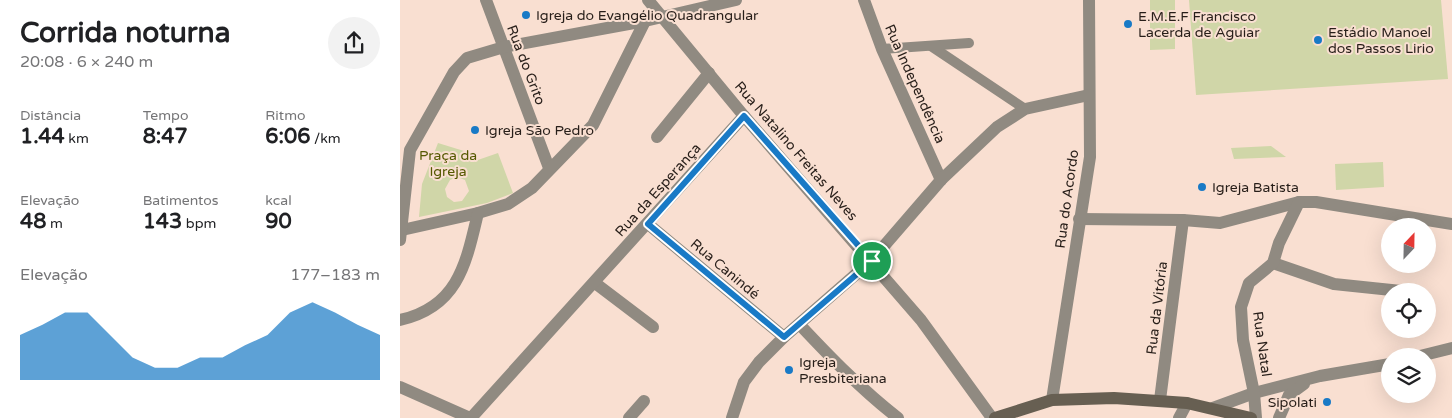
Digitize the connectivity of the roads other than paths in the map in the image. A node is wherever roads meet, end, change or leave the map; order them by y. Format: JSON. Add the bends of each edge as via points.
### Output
{"nodes":[{"id":1,"x":486,"y":0,"type":"edge"},
{"id":2,"x":648,"y":0,"type":"edge"},
{"id":3,"x":736,"y":0,"type":"edge"},
{"id":4,"x":864,"y":0,"type":"edge"},
{"id":5,"x":1089,"y":0,"type":"edge"},
{"id":6,"x":660,"y":17,"type":"junction"},
{"id":7,"x":645,"y":21,"type":"junction"},
{"id":8,"x":969,"y":43,"type":"dead end"},
{"id":9,"x":931,"y":46,"type":"junction"},
{"id":10,"x":504,"y":47,"type":"junction"},
{"id":11,"x":882,"y":49,"type":"junction"},
{"id":12,"x":709,"y":73,"type":"junction"},
{"id":13,"x":1089,"y":95,"type":"junction"},
{"id":14,"x":1025,"y":109,"type":"junction"},
{"id":15,"x":744,"y":116,"type":"junction"},
{"id":16,"x":657,"y":137,"type":"dead end"},
{"id":17,"x":400,"y":141,"type":"edge"},
{"id":18,"x":410,"y":150,"type":"junction"},
{"id":19,"x":550,"y":168,"type":"junction"},
{"id":20,"x":941,"y":180,"type":"junction"},
{"id":21,"x":1299,"y":202,"type":"junction"},
{"id":22,"x":478,"y":213,"type":"junction"},
{"id":23,"x":1079,"y":219,"type":"junction"},
{"id":24,"x":1183,"y":220,"type":"junction"},
{"id":25,"x":648,"y":224,"type":"junction"},
{"id":26,"x":1452,"y":224,"type":"edge"},
{"id":27,"x":401,"y":235,"type":"edge"},
{"id":28,"x":872,"y":261,"type":"junction"},
{"id":29,"x":1274,"y":263,"type":"junction"},
{"id":30,"x":594,"y":283,"type":"junction"},
{"id":31,"x":1381,"y":289,"type":"edge"},
{"id":32,"x":400,"y":320,"type":"edge"},
{"id":33,"x":800,"y":325,"type":"junction"},
{"id":34,"x":653,"y":327,"type":"dead end"},
{"id":35,"x":784,"y":337,"type":"junction"},
{"id":36,"x":1452,"y":348,"type":"edge"},
{"id":37,"x":1436,"y":352,"type":"edge"},
{"id":38,"x":1381,"y":366,"type":"edge"},
{"id":39,"x":1320,"y":376,"type":"junction"},
{"id":40,"x":400,"y":387,"type":"edge"},
{"id":41,"x":1254,"y":393,"type":"junction"},
{"id":42,"x":1052,"y":400,"type":"junction"},
{"id":43,"x":1160,"y":400,"type":"junction"},
{"id":44,"x":644,"y":401,"type":"dead end"},
{"id":45,"x":1187,"y":403,"type":"junction"},
{"id":46,"x":1213,"y":408,"type":"junction"},
{"id":47,"x":470,"y":418,"type":"edge"},
{"id":48,"x":629,"y":418,"type":"edge"},
{"id":49,"x":732,"y":418,"type":"edge"},
{"id":50,"x":898,"y":418,"type":"edge"},
{"id":51,"x":994,"y":418,"type":"edge"},
{"id":52,"x":1179,"y":418,"type":"edge"},
{"id":53,"x":1251,"y":418,"type":"edge"},
{"id":54,"x":1256,"y":418,"type":"edge"},
{"id":55,"x":1279,"y":418,"type":"edge"}],
"edges":[{"from":1,"to":10,"type":"street","name":"Rua do Grito"},
{"from":2,"to":6,"type":"street","name":"Rua Natalino Freitas Neves"},
{"from":3,"to":6,"type":"street"},
{"from":4,"to":11,"type":"street","name":"Rua Independência"},
{"from":5,"to":13,"type":"street","name":"Rua do Acordo"},
{"from":6,"to":7,"type":"street"},
{"from":6,"to":12,"type":"street","name":"Rua Natalino Freitas Neves"},
{"from":7,"to":10,"type":"street"},
{"from":7,"to":19,"type":"street","via":[[593,125]]},
{"from":8,"to":9,"type":"lane"},
{"from":9,"to":11,"type":"lane"},
{"from":9,"to":14,"type":"lane"},
{"from":10,"to":18,"type":"street","via":[[476,53],[461,62]]},
{"from":10,"to":19,"type":"street","name":"Rua do Grito"},
{"from":11,"to":20,"type":"street","name":"Rua Independência"},
{"from":12,"to":15,"type":"street","name":"Rua Natalino Freitas Neves"},
{"from":12,"to":16,"type":"street"},
{"from":13,"to":14,"type":"street"},
{"from":13,"to":23,"type":"street","name":"Rua do Acordo","via":[[1090,157]]},
{"from":14,"to":20,"type":"street","via":[[997,127]]},
{"from":15,"to":25,"type":"street","name":"Rua da Esperança"},
{"from":15,"to":28,"type":"street","name":"Rua Natalino Freitas Neves"},
{"from":17,"to":18,"type":"street"},
{"from":18,"to":27,"type":"street"},
{"from":19,"to":22,"type":"street","via":[[532,188],[508,204]]},
{"from":20,"to":28,"type":"street"},
{"from":21,"to":24,"type":"street","via":[[1220,223]]},
{"from":21,"to":26,"type":"street"},
{"from":21,"to":29,"type":"street"},
{"from":22,"to":27,"type":"street"},
{"from":22,"to":32,"type":"street","via":[[466,260],[455,285],[431,308]]},
{"from":23,"to":24,"type":"street"},
{"from":23,"to":42,"type":"street","name":"Rua do Acordo"},
{"from":24,"to":43,"type":"street","name":"Rua da Vitória"},
{"from":25,"to":30,"type":"street","name":"Rua da Esperança"},
{"from":25,"to":35,"type":"street","name":"Rua Canindé"},
{"from":28,"to":33,"type":"street"},
{"from":28,"to":51,"type":"street","name":"Rua Natalino Freitas Neves"},
{"from":29,"to":31,"type":"street","via":[[1334,284]]},
{"from":29,"to":41,"type":"street","name":"Rua Natal","via":[[1250,283],[1241,307],[1243,340]]},
{"from":30,"to":34,"type":"street"},
{"from":30,"to":47,"type":"street","name":"Rua da Esperança"},
{"from":33,"to":35,"type":"street"},
{"from":33,"to":50,"type":"street","via":[[837,365]]},
{"from":35,"to":49,"type":"street","via":[[744,382]]},
{"from":36,"to":37,"type":"street"},
{"from":38,"to":39,"type":"street"},
{"from":39,"to":41,"type":"street"},
{"from":39,"to":55,"type":"street","via":[[1298,387],[1289,396]]},
{"from":40,"to":47,"type":"street"},
{"from":41,"to":46,"type":"street"},
{"from":41,"to":54,"type":"street","name":"Rua Natal"},
{"from":42,"to":43,"type":"main road"},
{"from":42,"to":51,"type":"main road"},
{"from":43,"to":45,"type":"main road"},
{"from":44,"to":48,"type":"street"},
{"from":45,"to":46,"type":"main road"},
{"from":45,"to":52,"type":"street"},
{"from":46,"to":53,"type":"main road"}]}
